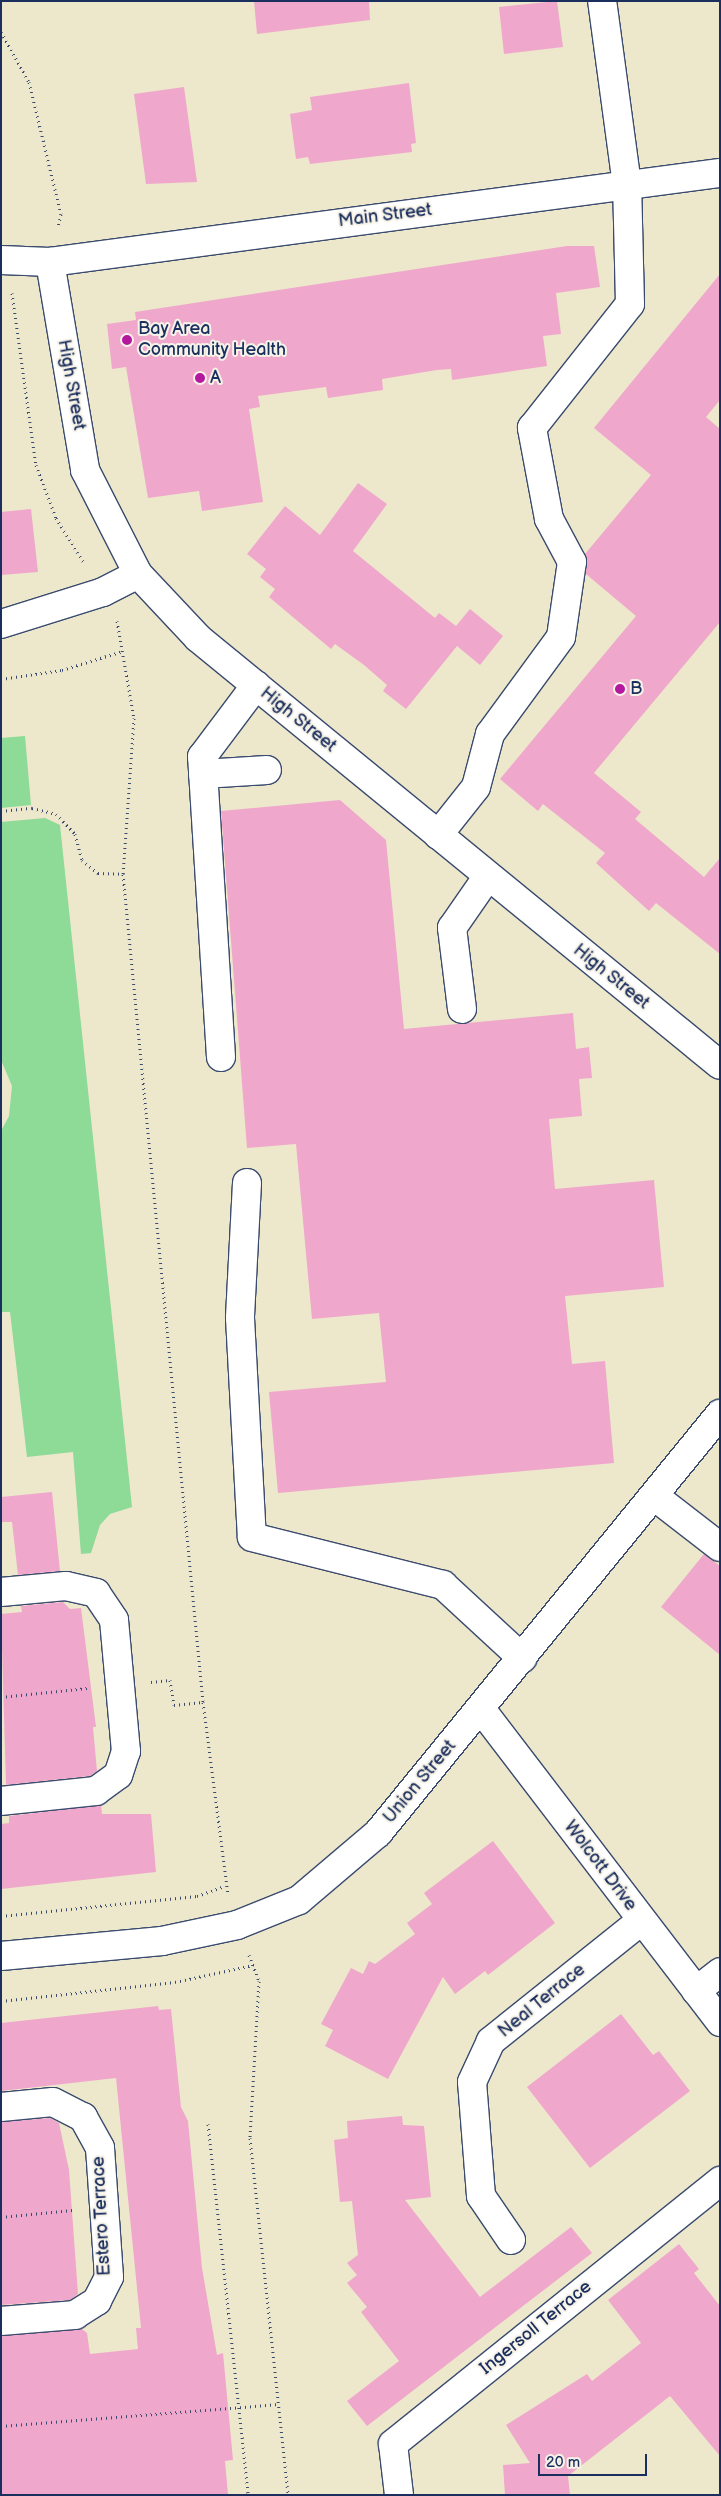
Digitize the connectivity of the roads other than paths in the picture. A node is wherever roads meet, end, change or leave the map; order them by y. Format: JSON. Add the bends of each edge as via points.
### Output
{"nodes":[{"id":1,"x":602,"y":1,"type":"edge"},
{"id":2,"x":720,"y":173,"type":"edge"},
{"id":3,"x":627,"y":185,"type":"junction"},
{"id":4,"x":4,"y":259,"type":"edge"},
{"id":5,"x":50,"y":262,"type":"junction"},
{"id":6,"x":138,"y":574,"type":"junction"},
{"id":7,"x":1,"y":624,"type":"edge"},
{"id":8,"x":256,"y":685,"type":"junction"},
{"id":9,"x":268,"y":770,"type":"dead end"},
{"id":10,"x":203,"y":774,"type":"junction"},
{"id":11,"x":438,"y":835,"type":"junction"},
{"id":12,"x":488,"y":876,"type":"junction"},
{"id":13,"x":462,"y":1009,"type":"dead end"},
{"id":14,"x":221,"y":1057,"type":"dead end"},
{"id":15,"x":720,"y":1066,"type":"edge"},
{"id":16,"x":247,"y":1183,"type":"dead end"},
{"id":17,"x":720,"y":1414,"type":"edge"},
{"id":18,"x":654,"y":1496,"type":"junction"},
{"id":19,"x":720,"y":1547,"type":"edge"},
{"id":20,"x":1,"y":1592,"type":"edge"},
{"id":21,"x":522,"y":1658,"type":"junction"},
{"id":22,"x":481,"y":1709,"type":"junction"},
{"id":23,"x":1,"y":1801,"type":"edge"},
{"id":24,"x":641,"y":1921,"type":"junction"},
{"id":25,"x":1,"y":1956,"type":"edge"},
{"id":26,"x":720,"y":1972,"type":"edge"},
{"id":27,"x":696,"y":1991,"type":"junction"},
{"id":28,"x":720,"y":2022,"type":"edge"},
{"id":29,"x":1,"y":2106,"type":"edge"},
{"id":30,"x":720,"y":2181,"type":"edge"},
{"id":31,"x":511,"y":2240,"type":"dead end"},
{"id":32,"x":1,"y":2321,"type":"edge"},
{"id":33,"x":399,"y":2495,"type":"edge"}],
"edges":[{"from":1,"to":3,"type":"street"},
{"from":2,"to":3,"type":"street","name":"Main Street"},
{"from":3,"to":5,"type":"street","name":"Main Street"},
{"from":3,"to":11,"type":"street","via":[[630,304],[532,428],[549,519],[572,562],[561,637],[490,734],[476,787]]},
{"from":4,"to":5,"type":"street","name":"Main Street"},
{"from":5,"to":6,"type":"street","name":"High Street","via":[[85,470]]},
{"from":6,"to":7,"type":"street","via":[[103,592]]},
{"from":6,"to":8,"type":"street","name":"High Street","via":[[198,638]]},
{"from":8,"to":10,"type":"street","via":[[202,757]]},
{"from":8,"to":11,"type":"street","name":"High Street"},
{"from":9,"to":10,"type":"street"},
{"from":10,"to":14,"type":"street"},
{"from":11,"to":12,"type":"street","name":"High Street"},
{"from":12,"to":13,"type":"street","via":[[452,928]]},
{"from":12,"to":15,"type":"street","name":"High Street"},
{"from":16,"to":21,"type":"street","via":[[240,1318],[252,1537],[443,1585]]},
{"from":17,"to":18,"type":"street","name":"Union Street"},
{"from":18,"to":19,"type":"street"},
{"from":18,"to":21,"type":"street","name":"Union Street"},
{"from":20,"to":23,"type":"street","via":[[66,1586],[96,1593],[114,1620],[126,1750],[118,1775],[96,1791]]},
{"from":21,"to":22,"type":"street","name":"Union Street"},
{"from":22,"to":24,"type":"street","name":"Wolcott Drive"},
{"from":22,"to":25,"type":"street","name":"Union Street","via":[[378,1832],[300,1900],[237,1925],[162,1941]]},
{"from":24,"to":27,"type":"street","name":"Wolcott Drive"},
{"from":24,"to":31,"type":"street","name":"Neal Terrace","via":[[491,2041],[472,2082],[482,2196]]},
{"from":26,"to":27,"type":"street"},
{"from":27,"to":28,"type":"street","name":"Wolcott Drive"},
{"from":29,"to":32,"type":"street","name":"Estero Terrace","via":[[53,2102],[82,2117],[100,2148],[109,2277],[97,2302],[75,2315]]},
{"from":30,"to":33,"type":"street","name":"Ingersoll Terrace","via":[[393,2444]]}]}
